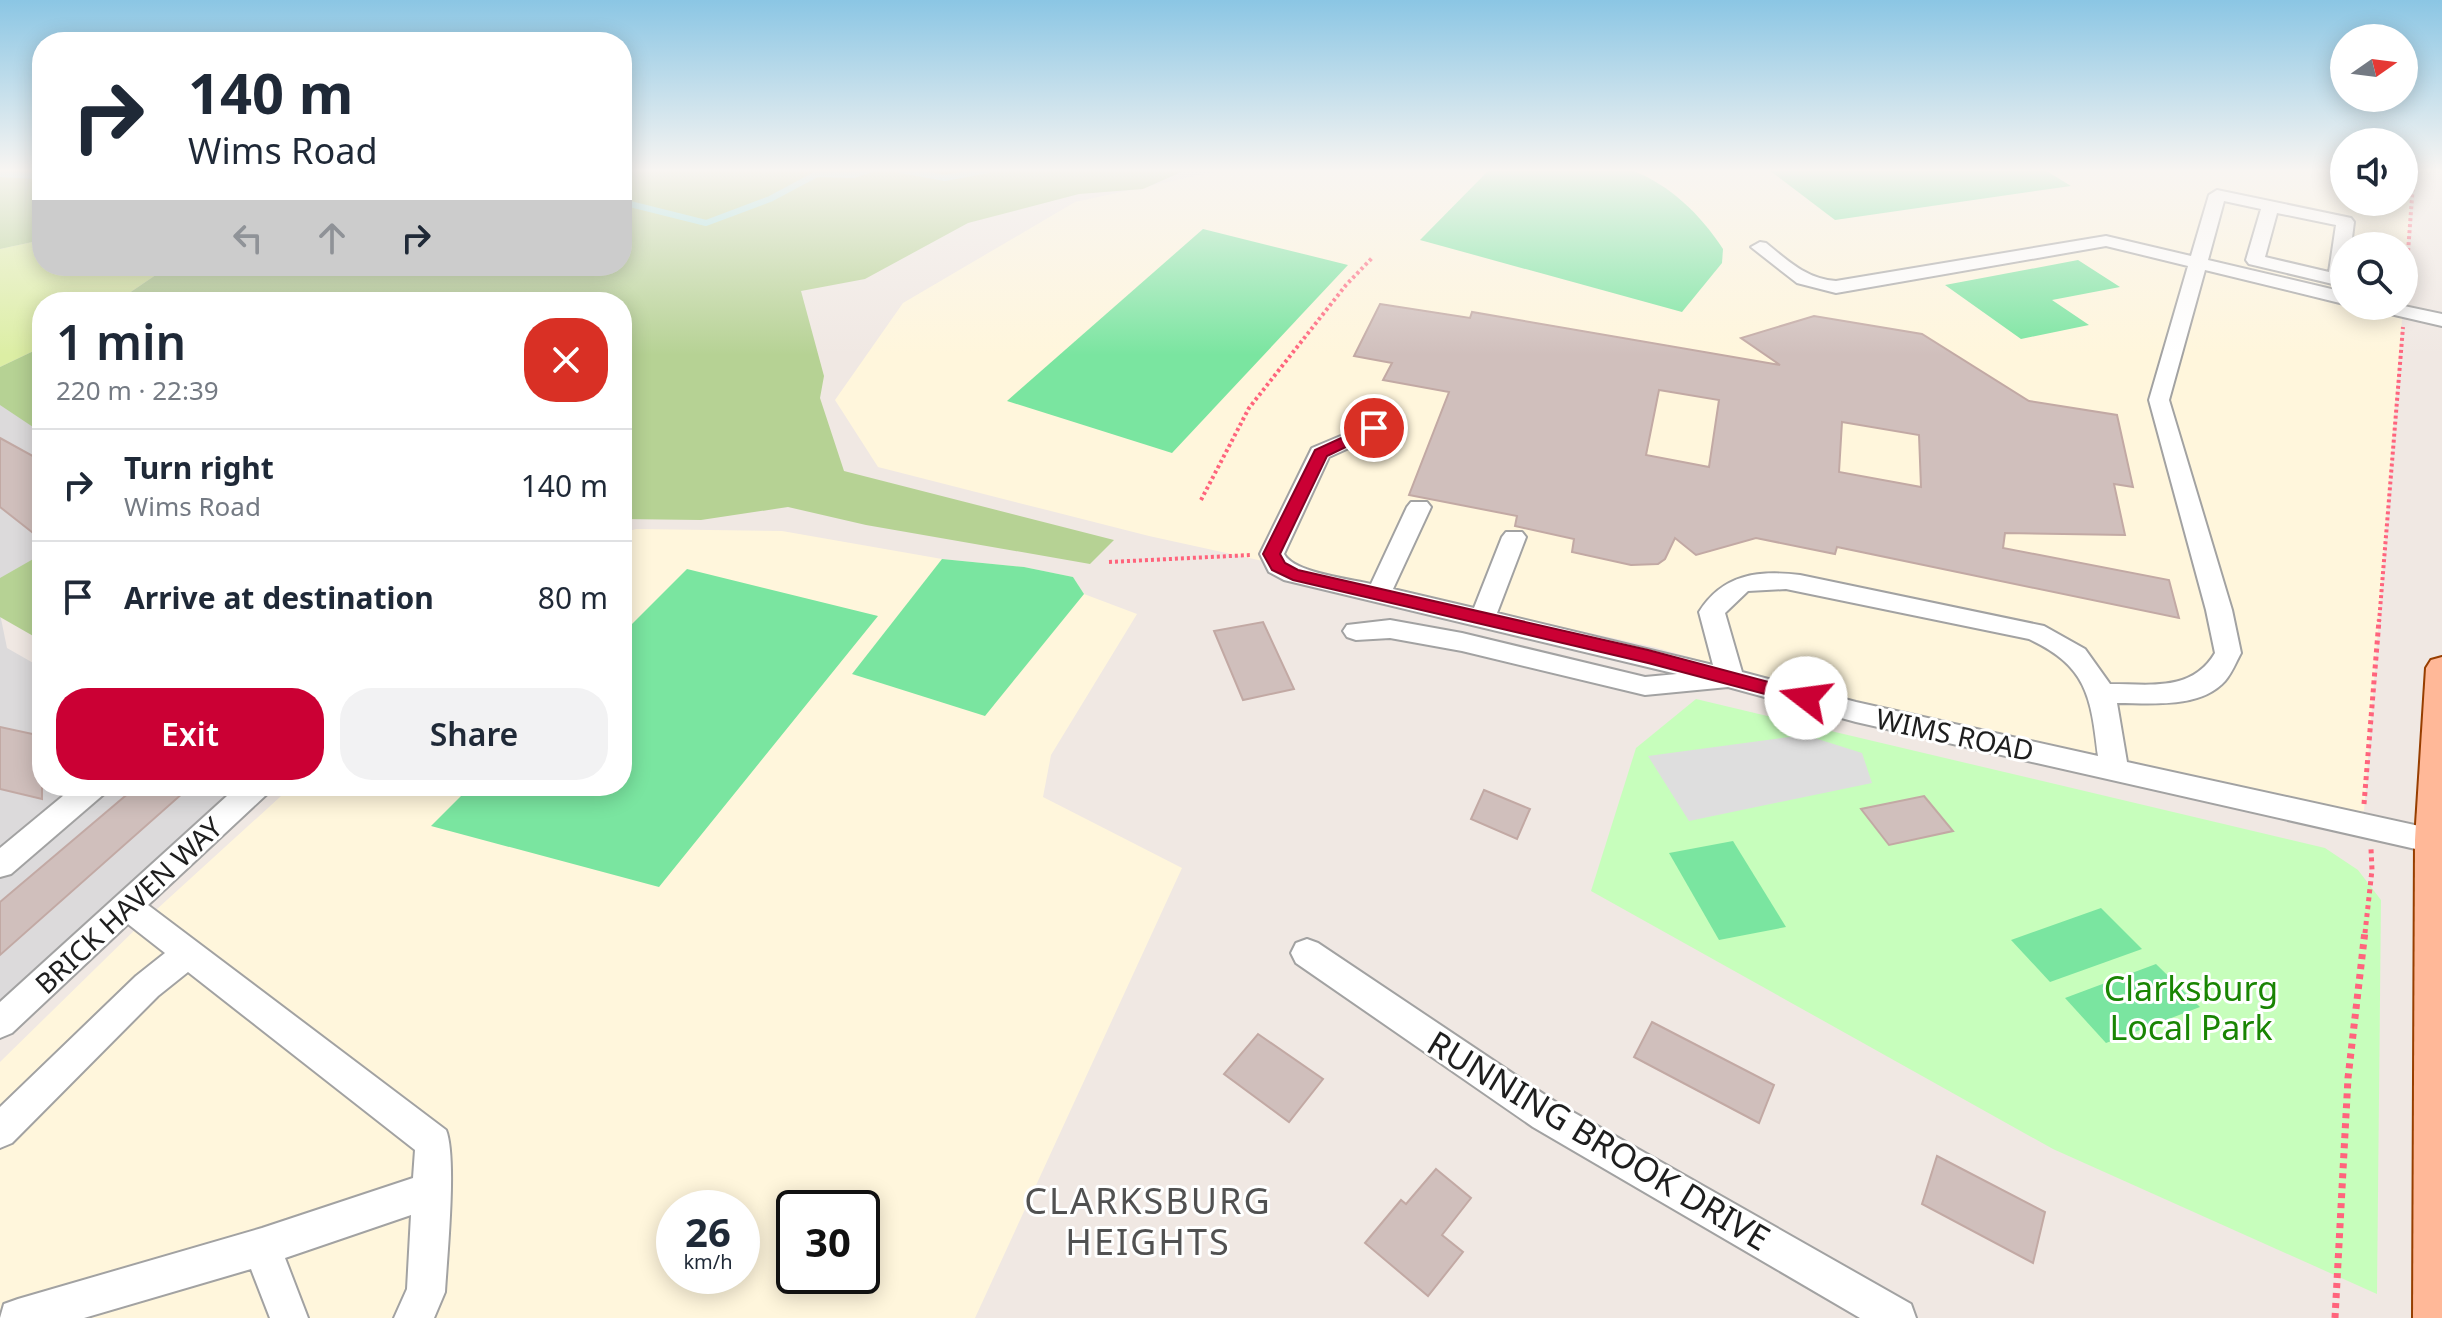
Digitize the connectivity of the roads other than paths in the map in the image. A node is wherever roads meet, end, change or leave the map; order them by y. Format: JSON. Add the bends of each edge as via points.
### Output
{"nodes":[{"id":1,"x":2206,"y":232,"type":"edge"},
{"id":2,"x":2263,"y":232,"type":"edge"},
{"id":3,"x":2344,"y":232,"type":"edge"},
{"id":4,"x":1760,"y":247,"type":"dead end"},
{"id":5,"x":2197,"y":264,"type":"junction"},
{"id":6,"x":2330,"y":295,"type":"edge"},
{"id":7,"x":2418,"y":315,"type":"edge"},
{"id":8,"x":2442,"y":320,"type":"edge"},
{"id":9,"x":1374,"y":428,"type":"dead end"},
{"id":10,"x":1419,"y":507,"type":"dead end"},
{"id":11,"x":1514,"y":537,"type":"dead end"},
{"id":12,"x":1379,"y":594,"type":"junction"},
{"id":13,"x":1483,"y":618,"type":"junction"},
{"id":14,"x":1356,"y":631,"type":"dead end"},
{"id":15,"x":2442,"y":668,"type":"edge"},
{"id":16,"x":1730,"y":678,"type":"junction"},
{"id":17,"x":2103,"y":693,"type":"junction"},
{"id":18,"x":2114,"y":769,"type":"junction"},
{"id":19,"x":79,"y":796,"type":"edge"},
{"id":20,"x":246,"y":796,"type":"edge"},
{"id":21,"x":14,"y":838,"type":"edge"},
{"id":22,"x":2438,"y":841,"type":"edge"},
{"id":23,"x":0,"y":865,"type":"edge"},
{"id":24,"x":127,"y":906,"type":"junction"},
{"id":25,"x":188,"y":953,"type":"junction"},
{"id":26,"x":1307,"y":953,"type":"dead end"},
{"id":27,"x":0,"y":1023,"type":"edge"},
{"id":28,"x":0,"y":1131,"type":"edge"},
{"id":29,"x":431,"y":1190,"type":"junction"},
{"id":30,"x":262,"y":1247,"type":"junction"},
{"id":31,"x":18,"y":1318,"type":"edge"},
{"id":32,"x":289,"y":1318,"type":"edge"},
{"id":33,"x":413,"y":1318,"type":"edge"},
{"id":34,"x":1897,"y":1318,"type":"edge"},
{"id":35,"x":2437,"y":1318,"type":"edge"}],
"edges":[{"from":1,"to":5,"type":"street"},
{"from":2,"to":3,"type":"street","via":[[2255,260],[2337,279]]},
{"from":4,"to":5,"type":"street","via":[[1799,279],[1821,287],[2094,240]]},
{"from":5,"to":6,"type":"street"},
{"from":5,"to":17,"type":"street","via":[[2159,400],[2228,653],[2216,674],[2198,687],[2166,694]]},
{"from":7,"to":8,"type":"street"},
{"from":9,"to":12,"type":"street","name":"WIMS ROAD","via":[[1320,453],[1272,554],[1278,566],[1293,574]]},
{"from":10,"to":12,"type":"street"},
{"from":11,"to":13,"type":"street"},
{"from":12,"to":13,"type":"street","name":"WIMS ROAD"},
{"from":13,"to":16,"type":"street","name":"WIMS ROAD"},
{"from":14,"to":16,"type":"street","via":[[1390,629],[1462,642],[1645,686]]},
{"from":15,"to":22,"type":"main road"},
{"from":16,"to":17,"type":"street","via":[[1712,612],[1724,593],[1746,582],[1775,580],[2035,632],[2076,652]]},
{"from":16,"to":18,"type":"street","name":"WIMS ROAD","via":[[1856,712]]},
{"from":17,"to":18,"type":"street"},
{"from":18,"to":22,"type":"street","name":"WIMS ROAD"},
{"from":19,"to":21,"type":"street"},
{"from":20,"to":24,"type":"street","name":"BRICK HAVEN WAY"},
{"from":21,"to":23,"type":"street"},
{"from":22,"to":35,"type":"main road"},
{"from":24,"to":25,"type":"street"},
{"from":24,"to":27,"type":"street","name":"BRICK HAVEN WAY"},
{"from":25,"to":28,"type":"street","via":[[147,986]]},
{"from":25,"to":29,"type":"street","via":[[433,1142]]},
{"from":26,"to":34,"type":"street","name":"RUNNING BROOK DRIVE","via":[[1545,1115]]},
{"from":29,"to":30,"type":"street"},
{"from":29,"to":33,"type":"street","via":[[426,1292]]},
{"from":30,"to":31,"type":"street"},
{"from":30,"to":32,"type":"street"}]}
